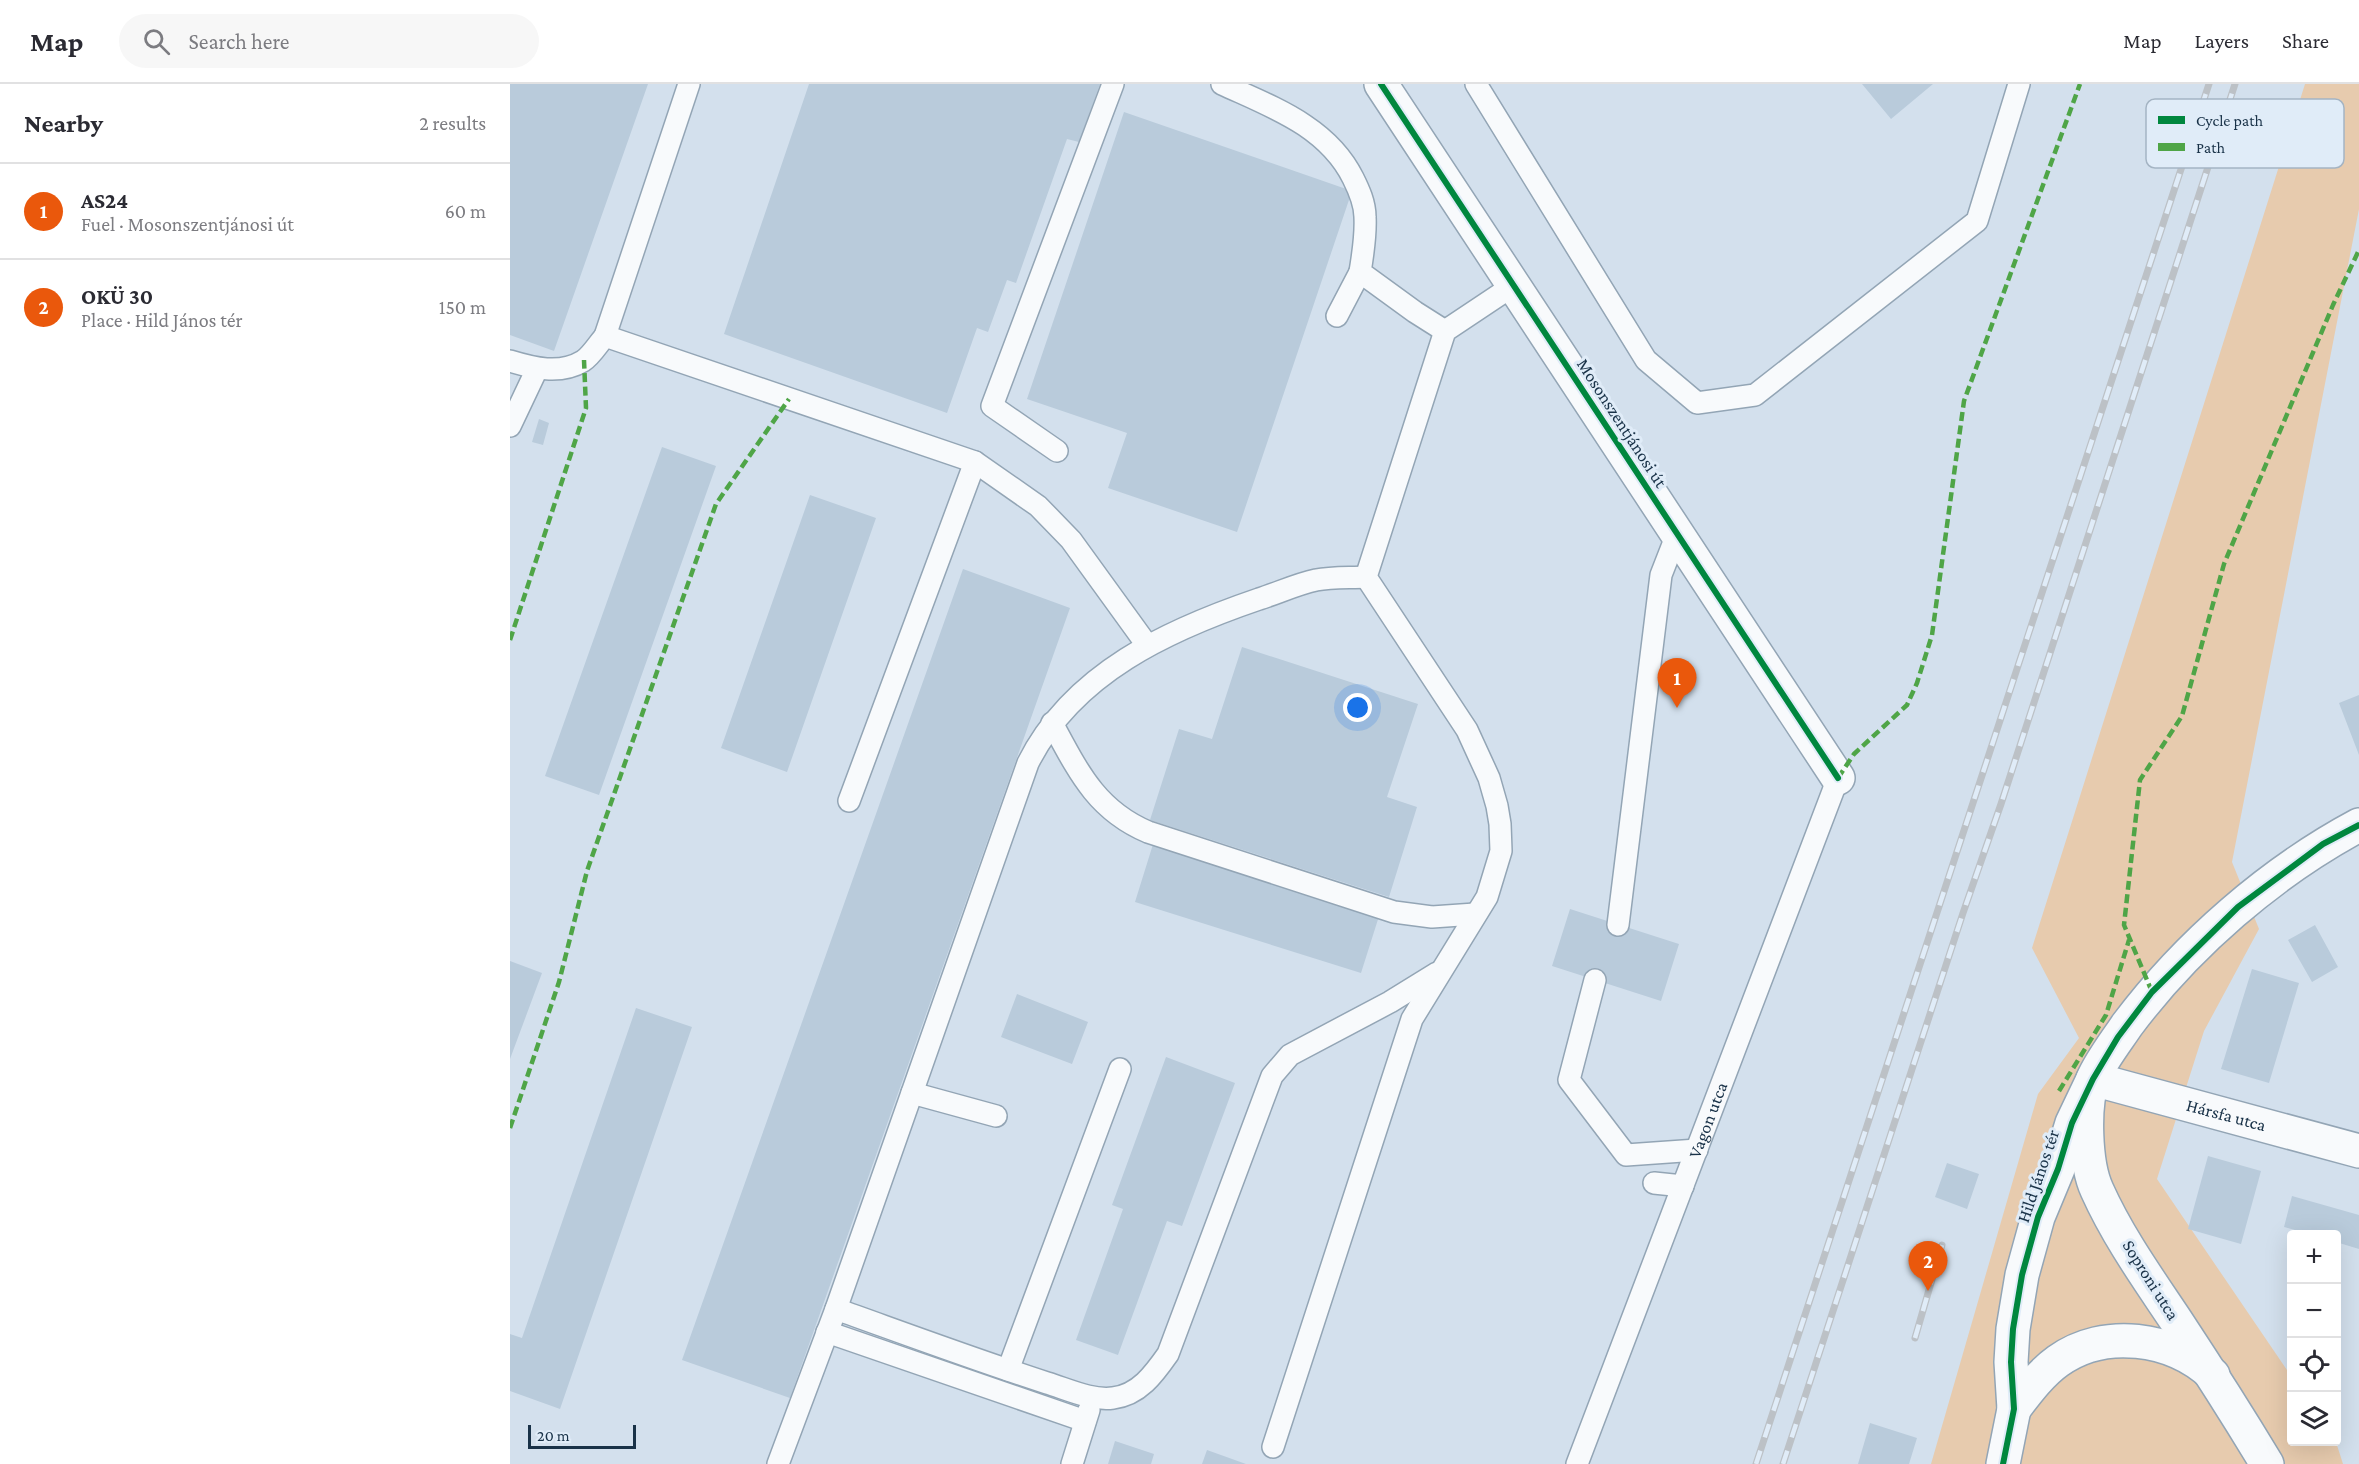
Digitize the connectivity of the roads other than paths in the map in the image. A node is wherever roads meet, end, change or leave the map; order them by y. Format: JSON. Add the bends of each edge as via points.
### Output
{"nodes":[{"id":1,"x":689,"y":84,"type":"edge"},
{"id":2,"x":1113,"y":84,"type":"edge"},
{"id":3,"x":1222,"y":84,"type":"edge"},
{"id":4,"x":1381,"y":84,"type":"edge"},
{"id":5,"x":1476,"y":84,"type":"edge"},
{"id":6,"x":2019,"y":84,"type":"edge"},
{"id":7,"x":1360,"y":272,"type":"junction"},
{"id":8,"x":1514,"y":285,"type":"junction"},
{"id":9,"x":1336,"y":316,"type":"dead end"},
{"id":10,"x":1446,"y":332,"type":"junction"},
{"id":11,"x":605,"y":336,"type":"junction"},
{"id":12,"x":510,"y":361,"type":"edge"},
{"id":13,"x":537,"y":369,"type":"junction"},
{"id":14,"x":510,"y":426,"type":"edge"},
{"id":15,"x":1058,"y":451,"type":"dead end"},
{"id":16,"x":975,"y":462,"type":"junction"},
{"id":17,"x":1677,"y":534,"type":"junction"},
{"id":18,"x":1366,"y":577,"type":"junction"},
{"id":19,"x":1147,"y":645,"type":"junction"},
{"id":20,"x":1052,"y":723,"type":"junction"},
{"id":21,"x":1838,"y":778,"type":"joint"},
{"id":22,"x":849,"y":801,"type":"dead end"},
{"id":23,"x":2359,"y":825,"type":"edge"},
{"id":24,"x":1475,"y":914,"type":"junction"},
{"id":25,"x":1618,"y":924,"type":"dead end"},
{"id":26,"x":1440,"y":971,"type":"junction"},
{"id":27,"x":1595,"y":980,"type":"dead end"},
{"id":28,"x":1120,"y":1069,"type":"dead end"},
{"id":29,"x":2093,"y":1079,"type":"junction"},
{"id":30,"x":912,"y":1093,"type":"junction"},
{"id":31,"x":996,"y":1116,"type":"dead end"},
{"id":32,"x":1697,"y":1150,"type":"junction"},
{"id":33,"x":2359,"y":1151,"type":"edge"},
{"id":34,"x":1654,"y":1183,"type":"dead end"},
{"id":35,"x":1683,"y":1186,"type":"junction"},
{"id":36,"x":836,"y":1309,"type":"junction"},
{"id":37,"x":827,"y":1332,"type":"junction"},
{"id":38,"x":1008,"y":1370,"type":"junction"},
{"id":39,"x":2212,"y":1375,"type":"junction"},
{"id":40,"x":1093,"y":1397,"type":"junction"},
{"id":41,"x":2014,"y":1409,"type":"junction"},
{"id":42,"x":1085,"y":1421,"type":"junction"},
{"id":43,"x":1273,"y":1447,"type":"dead end"},
{"id":44,"x":778,"y":1464,"type":"edge"},
{"id":45,"x":1072,"y":1464,"type":"edge"},
{"id":46,"x":1577,"y":1464,"type":"edge"},
{"id":47,"x":2003,"y":1464,"type":"edge"},
{"id":48,"x":2267,"y":1464,"type":"edge"}],
"edges":[{"from":1,"to":11,"type":"lane"},
{"from":2,"to":15,"type":"lane","via":[[992,406]]},
{"from":3,"to":7,"type":"lane","via":[[1290,115],[1324,138],[1346,163],[1360,191],[1366,215]]},
{"from":4,"to":8,"type":"street","name":"Mosonszentjánosi út"},
{"from":5,"to":6,"type":"lane","via":[[1646,360],[1697,403],[1755,395],[1977,221]]},
{"from":7,"to":9,"type":"lane"},
{"from":7,"to":10,"type":"lane"},
{"from":8,"to":10,"type":"lane"},
{"from":8,"to":17,"type":"street","name":"Mosonszentjánosi út"},
{"from":10,"to":18,"type":"lane"},
{"from":11,"to":13,"type":"lane","via":[[584,360],[558,369]]},
{"from":11,"to":16,"type":"lane"},
{"from":12,"to":13,"type":"lane"},
{"from":13,"to":14,"type":"lane"},
{"from":16,"to":19,"type":"lane","via":[[1038,506],[1071,540]]},
{"from":16,"to":22,"type":"lane"},
{"from":17,"to":21,"type":"street","name":"Mosonszentjánosi út"},
{"from":17,"to":25,"type":"lane","via":[[1661,575]]},
{"from":18,"to":19,"type":"lane","via":[[1316,580],[1231,609]]},
{"from":18,"to":24,"type":"lane","via":[[1467,730],[1488,778],[1497,806],[1501,851],[1487,897]]},
{"from":19,"to":20,"type":"lane","via":[[1067,704]]},
{"from":20,"to":24,"type":"lane","via":[[1087,783],[1106,807],[1128,824],[1394,912],[1432,917]]},
{"from":20,"to":30,"type":"lane","via":[[1028,763]]},
{"from":21,"to":32,"type":"lane","name":"Vagon utca"},
{"from":23,"to":29,"type":"street","name":"Hild János tér","via":[[2323,844],[2238,907],[2152,992]]},
{"from":24,"to":26,"type":"lane"},
{"from":26,"to":40,"type":"lane","via":[[1290,1055],[1272,1076],[1168,1354],[1143,1385],[1128,1395]]},
{"from":26,"to":43,"type":"lane","via":[[1412,1019]]},
{"from":27,"to":32,"type":"lane","via":[[1569,1080],[1626,1155]]},
{"from":28,"to":38,"type":"lane"},
{"from":29,"to":33,"type":"street","name":"Hársfa utca"},
{"from":29,"to":39,"type":"street","name":"Soproni utca","via":[[2085,1128],[2096,1189],[2134,1258]]},
{"from":29,"to":41,"type":"street","name":"Hild János tér","via":[[2072,1123],[2022,1275],[2012,1340]]},
{"from":30,"to":31,"type":"lane"},
{"from":30,"to":36,"type":"lane"},
{"from":32,"to":35,"type":"lane","name":"Vagon utca"},
{"from":34,"to":35,"type":"lane"},
{"from":35,"to":46,"type":"lane","name":"Vagon utca"},
{"from":36,"to":37,"type":"lane"},
{"from":36,"to":38,"type":"lane"},
{"from":37,"to":42,"type":"lane"},
{"from":37,"to":44,"type":"lane"},
{"from":38,"to":40,"type":"lane"},
{"from":39,"to":41,"type":"street","name":"Hild János tér","via":[[2180,1353],[2153,1344],[2104,1341],[2058,1361]]},
{"from":39,"to":48,"type":"street","name":"Soproni utca"},
{"from":40,"to":42,"type":"lane"},
{"from":41,"to":47,"type":"street","name":"Hild János tér"},
{"from":42,"to":45,"type":"lane"}]}
